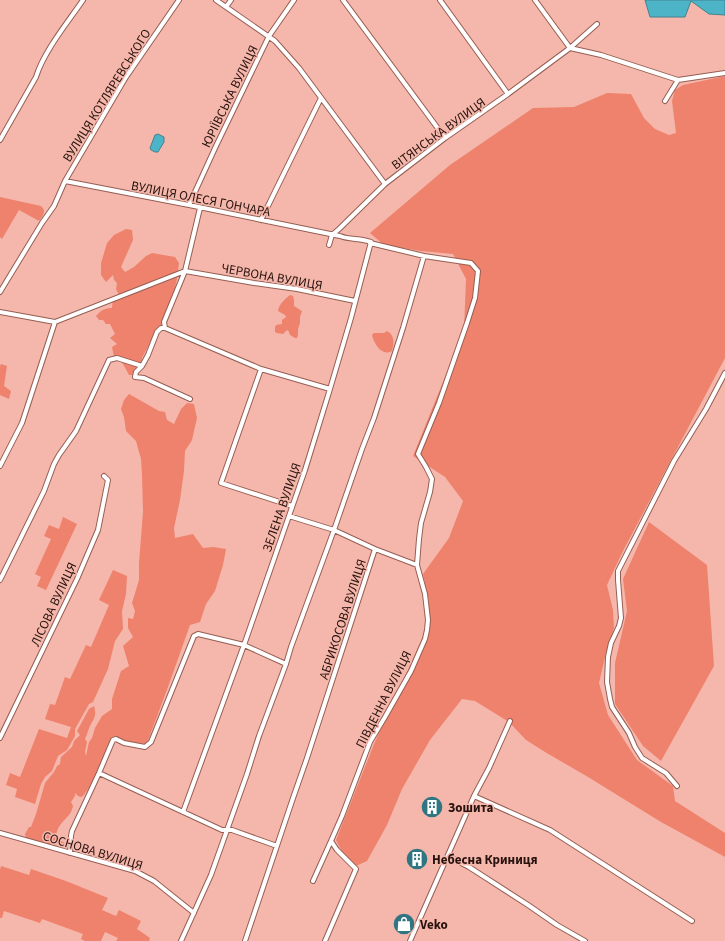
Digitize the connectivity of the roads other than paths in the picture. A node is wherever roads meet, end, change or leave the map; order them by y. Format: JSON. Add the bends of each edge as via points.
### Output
{"nodes":[{"id":1,"x":83,"y":0,"type":"edge"},
{"id":2,"x":179,"y":0,"type":"edge"},
{"id":3,"x":216,"y":0,"type":"edge"},
{"id":4,"x":231,"y":0,"type":"edge"},
{"id":5,"x":294,"y":0,"type":"edge"},
{"id":6,"x":343,"y":0,"type":"edge"},
{"id":7,"x":440,"y":0,"type":"edge"},
{"id":8,"x":535,"y":0,"type":"edge"},
{"id":9,"x":226,"y":7,"type":"junction"},
{"id":10,"x":597,"y":24,"type":"dead end"},
{"id":11,"x":269,"y":36,"type":"junction"},
{"id":12,"x":570,"y":48,"type":"junction"},
{"id":13,"x":725,"y":73,"type":"edge"},
{"id":14,"x":678,"y":80,"type":"junction"},
{"id":15,"x":508,"y":94,"type":"junction"},
{"id":16,"x":321,"y":98,"type":"junction"},
{"id":17,"x":665,"y":101,"type":"dead end"},
{"id":18,"x":445,"y":138,"type":"junction"},
{"id":19,"x":0,"y":140,"type":"edge"},
{"id":20,"x":65,"y":181,"type":"junction"},
{"id":21,"x":385,"y":184,"type":"junction"},
{"id":22,"x":189,"y":205,"type":"junction"},
{"id":23,"x":200,"y":208,"type":"junction"},
{"id":24,"x":261,"y":220,"type":"junction"},
{"id":25,"x":340,"y":229,"type":"junction"},
{"id":26,"x":332,"y":235,"type":"junction"},
{"id":27,"x":340,"y":236,"type":"junction"},
{"id":28,"x":370,"y":243,"type":"junction"},
{"id":29,"x":329,"y":245,"type":"dead end"},
{"id":30,"x":424,"y":256,"type":"junction"},
{"id":31,"x":185,"y":271,"type":"junction"},
{"id":32,"x":0,"y":292,"type":"edge"},
{"id":33,"x":355,"y":301,"type":"junction"},
{"id":34,"x":0,"y":312,"type":"edge"},
{"id":35,"x":55,"y":322,"type":"junction"},
{"id":36,"x":165,"y":328,"type":"junction"},
{"id":37,"x":142,"y":366,"type":"junction"},
{"id":38,"x":261,"y":369,"type":"junction"},
{"id":39,"x":725,"y":373,"type":"edge"},
{"id":40,"x":330,"y":389,"type":"junction"},
{"id":41,"x":190,"y":399,"type":"dead end"},
{"id":42,"x":0,"y":466,"type":"edge"},
{"id":43,"x":104,"y":476,"type":"dead end"},
{"id":44,"x":292,"y":506,"type":"junction"},
{"id":45,"x":289,"y":516,"type":"junction"},
{"id":46,"x":334,"y":530,"type":"junction"},
{"id":47,"x":375,"y":548,"type":"junction"},
{"id":48,"x":417,"y":565,"type":"junction"},
{"id":49,"x":0,"y":580,"type":"edge"},
{"id":50,"x":244,"y":645,"type":"junction"},
{"id":51,"x":286,"y":664,"type":"junction"},
{"id":52,"x":510,"y":721,"type":"dead end"},
{"id":53,"x":0,"y":738,"type":"edge"},
{"id":54,"x":99,"y":773,"type":"junction"},
{"id":55,"x":677,"y":786,"type":"dead end"},
{"id":56,"x":474,"y":796,"type":"junction"},
{"id":57,"x":182,"y":812,"type":"junction"},
{"id":58,"x":227,"y":830,"type":"junction"},
{"id":59,"x":0,"y":833,"type":"edge"},
{"id":60,"x":331,"y":841,"type":"junction"},
{"id":61,"x":277,"y":846,"type":"junction"},
{"id":62,"x":70,"y":853,"type":"junction"},
{"id":63,"x":448,"y":856,"type":"junction"},
{"id":64,"x":314,"y":881,"type":"dead end"},
{"id":65,"x":194,"y":913,"type":"junction"},
{"id":66,"x":692,"y":921,"type":"dead end"},
{"id":67,"x":181,"y":941,"type":"edge"},
{"id":68,"x":245,"y":941,"type":"edge"},
{"id":69,"x":325,"y":941,"type":"edge"},
{"id":70,"x":410,"y":941,"type":"edge"},
{"id":71,"x":585,"y":941,"type":"edge"}],
"edges":[{"from":1,"to":19,"type":"street","via":[[40,66]]},
{"from":2,"to":20,"type":"street","name":"ВУЛИЦЯ КОТЛЯРЕВСЬКОГО","via":[[126,77]]},
{"from":3,"to":9,"type":"street"},
{"from":4,"to":9,"type":"street"},
{"from":5,"to":11,"type":"street","name":"ЮРІЇВСЬКА ВУЛИЦЯ"},
{"from":6,"to":18,"type":"street"},
{"from":7,"to":15,"type":"street"},
{"from":8,"to":12,"type":"street"},
{"from":9,"to":11,"type":"street"},
{"from":10,"to":12,"type":"street","name":"ВІТЯНСЬКА ВУЛИЦЯ"},
{"from":11,"to":16,"type":"street","via":[[299,68]]},
{"from":11,"to":22,"type":"street","name":"ЮРІЇВСЬКА ВУЛИЦЯ"},
{"from":12,"to":14,"type":"street","via":[[601,55]]},
{"from":12,"to":15,"type":"street","name":"ВІТЯНСЬКА ВУЛИЦЯ"},
{"from":13,"to":14,"type":"street"},
{"from":14,"to":17,"type":"street"},
{"from":15,"to":18,"type":"street","name":"ВІТЯНСЬКА ВУЛИЦЯ"},
{"from":16,"to":21,"type":"street"},
{"from":16,"to":24,"type":"street"},
{"from":18,"to":21,"type":"street","name":"ВІТЯНСЬКА ВУЛИЦЯ"},
{"from":20,"to":22,"type":"street","name":"ВУЛИЦЯ ОЛЕСЯ ГОНЧАРА"},
{"from":20,"to":32,"type":"street","name":"ВУЛИЦЯ КОТЛЯРЕВСЬКОГО","via":[[54,206]]},
{"from":21,"to":25,"type":"street","name":"ВІТЯНСЬКА ВУЛИЦЯ"},
{"from":22,"to":23,"type":"street","name":"ВУЛИЦЯ ОЛЕСЯ ГОНЧАРА"},
{"from":23,"to":24,"type":"street","name":"ВУЛИЦЯ ОЛЕСЯ ГОНЧАРА"},
{"from":23,"to":31,"type":"street"},
{"from":24,"to":26,"type":"street","name":"ВУЛИЦЯ ОЛЕСЯ ГОНЧАРА"},
{"from":25,"to":26,"type":"street","name":"ВІТЯНСЬКА ВУЛИЦЯ"},
{"from":25,"to":27,"type":"street"},
{"from":26,"to":27,"type":"street"},
{"from":26,"to":29,"type":"street"},
{"from":27,"to":28,"type":"street"},
{"from":28,"to":30,"type":"street"},
{"from":28,"to":33,"type":"street","name":"ЗЕЛЕНА ВУЛИЦЯ"},
{"from":30,"to":46,"type":"street","via":[[374,418]]},
{"from":30,"to":48,"type":"street","via":[[471,263],[478,271],[475,298],[439,404],[418,454],[432,479],[421,523]]},
{"from":31,"to":33,"type":"street","name":"ЧЕРВОНА ВУЛИЦЯ"},
{"from":31,"to":35,"type":"street"},
{"from":31,"to":36,"type":"street","via":[[164,322]]},
{"from":33,"to":40,"type":"street","name":"ЗЕЛЕНА ВУЛИЦЯ"},
{"from":34,"to":35,"type":"street"},
{"from":35,"to":42,"type":"street","via":[[22,423]]},
{"from":36,"to":37,"type":"street","via":[[157,332]]},
{"from":36,"to":38,"type":"street"},
{"from":37,"to":41,"type":"street","via":[[135,377],[144,378]]},
{"from":37,"to":49,"type":"street","via":[[117,358],[109,360],[76,431],[59,455]]},
{"from":38,"to":40,"type":"street"},
{"from":38,"to":44,"type":"street","via":[[221,483]]},
{"from":39,"to":55,"type":"street","via":[[674,461],[618,571],[621,618],[608,657],[607,682],[612,707],[642,758],[666,773]]},
{"from":40,"to":44,"type":"street","name":"ЗЕЛЕНА ВУЛИЦЯ"},
{"from":43,"to":53,"type":"street","name":"ЛІСОВА ВУЛИЦЯ","via":[[108,480],[98,530]]},
{"from":44,"to":45,"type":"street","name":"ЗЕЛЕНА ВУЛИЦЯ"},
{"from":45,"to":46,"type":"street","name":"АБРИКОСОВА ВУЛИЦЯ"},
{"from":45,"to":50,"type":"street","name":"ЗЕЛЕНА ВУЛИЦЯ"},
{"from":46,"to":47,"type":"street","name":"АБРИКОСОВА ВУЛИЦЯ"},
{"from":46,"to":51,"type":"street"},
{"from":47,"to":48,"type":"street"},
{"from":47,"to":61,"type":"street","name":"АБРИКОСОВА ВУЛИЦЯ"},
{"from":48,"to":60,"type":"street","name":"ПІВДЕННА ВУЛИЦЯ","via":[[425,594],[428,630],[411,671],[370,742]]},
{"from":50,"to":51,"type":"street"},
{"from":50,"to":54,"type":"street","via":[[198,634],[194,636],[151,742],[145,747],[113,740]]},
{"from":50,"to":57,"type":"street","name":"ЗЕЛЕНА ВУЛИЦЯ"},
{"from":51,"to":58,"type":"street"},
{"from":52,"to":56,"type":"street"},
{"from":54,"to":57,"type":"street"},
{"from":54,"to":62,"type":"street","via":[[72,831]]},
{"from":56,"to":63,"type":"street"},
{"from":56,"to":66,"type":"street","via":[[550,830]]},
{"from":57,"to":58,"type":"street"},
{"from":58,"to":61,"type":"street"},
{"from":58,"to":65,"type":"street"},
{"from":59,"to":62,"type":"street","name":"СОСНОВА ВУЛИЦЯ"},
{"from":60,"to":64,"type":"street","name":"ПІВДЕННА ВУЛИЦЯ"},
{"from":60,"to":69,"type":"street","via":[[336,850],[356,869]]},
{"from":61,"to":68,"type":"street","name":"АБРИКОСОВА ВУЛИЦЯ"},
{"from":62,"to":65,"type":"street","name":"СОСНОВА ВУЛИЦЯ","via":[[135,871],[154,881]]},
{"from":63,"to":70,"type":"street"},
{"from":63,"to":71,"type":"street"},
{"from":65,"to":67,"type":"street"}]}
